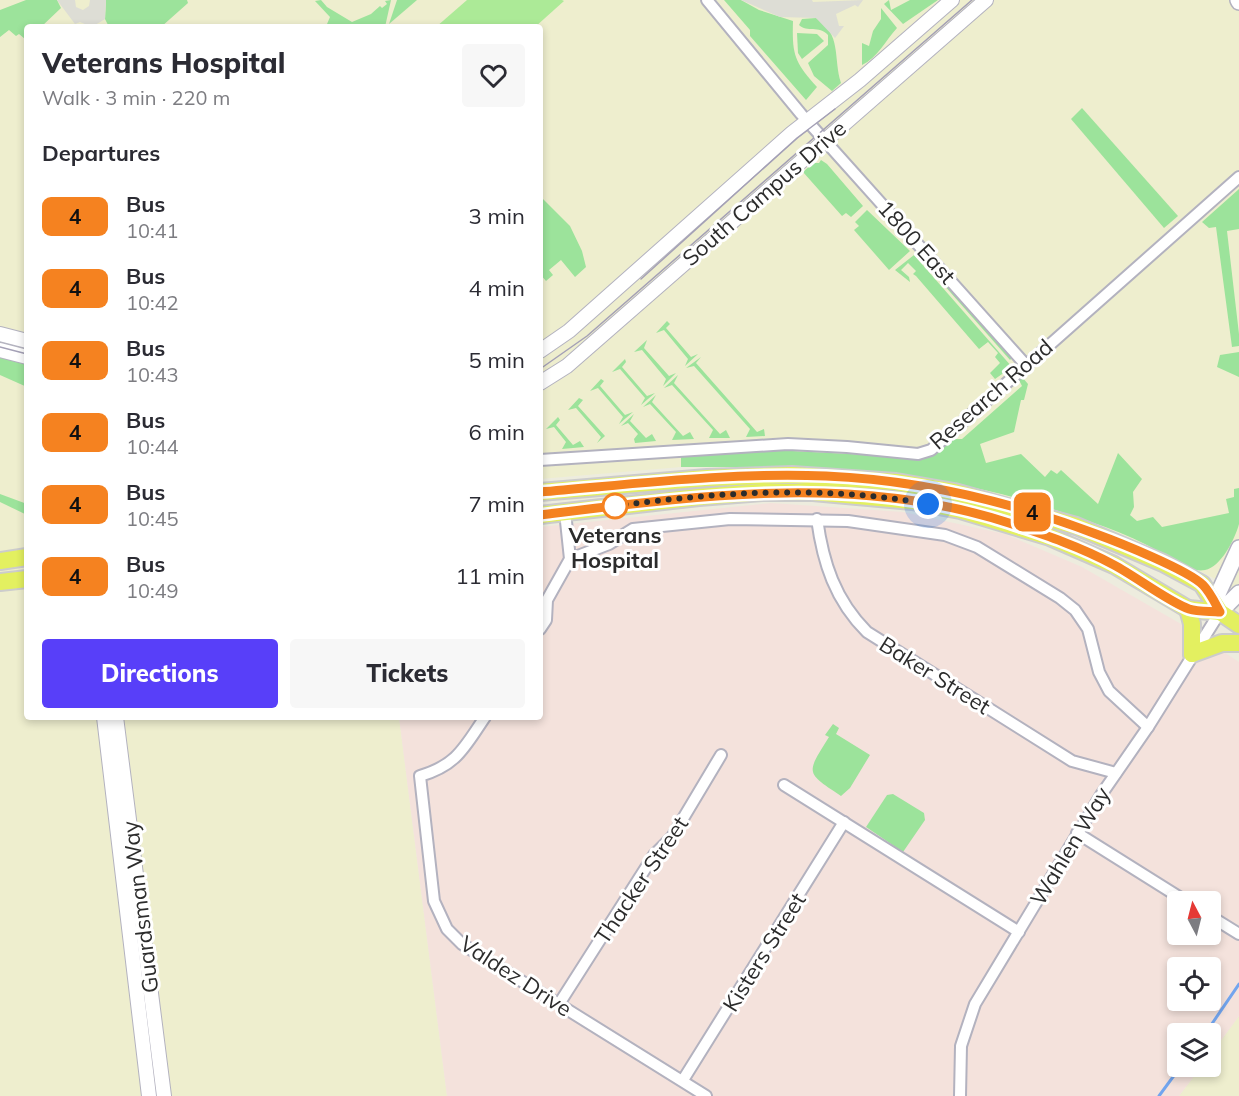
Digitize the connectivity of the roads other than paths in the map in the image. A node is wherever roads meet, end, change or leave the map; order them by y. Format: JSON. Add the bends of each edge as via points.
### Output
{"nodes":[{"id":1,"x":706,"y":0,"type":"edge"},
{"id":2,"x":952,"y":0,"type":"edge"},
{"id":3,"x":986,"y":0,"type":"edge"},
{"id":4,"x":807,"y":121,"type":"junction"},
{"id":5,"x":825,"y":141,"type":"junction"},
{"id":6,"x":1239,"y":177,"type":"edge"},
{"id":7,"x":0,"y":334,"type":"edge"},
{"id":8,"x":24,"y":341,"type":"edge"},
{"id":9,"x":543,"y":349,"type":"edge"},
{"id":10,"x":0,"y":350,"type":"edge"},
{"id":11,"x":24,"y":356,"type":"edge"},
{"id":12,"x":1025,"y":364,"type":"junction"},
{"id":13,"x":543,"y":381,"type":"edge"},
{"id":14,"x":543,"y":460,"type":"edge"},
{"id":15,"x":573,"y":489,"type":"junction"},
{"id":16,"x":543,"y":492,"type":"edge"},
{"id":17,"x":565,"y":512,"type":"junction"},
{"id":18,"x":543,"y":515,"type":"edge"},
{"id":19,"x":817,"y":519,"type":"junction"},
{"id":20,"x":1239,"y":548,"type":"edge"},
{"id":21,"x":24,"y":557,"type":"edge"},
{"id":22,"x":570,"y":559,"type":"junction"},
{"id":23,"x":0,"y":561,"type":"edge"},
{"id":24,"x":24,"y":579,"type":"edge"},
{"id":25,"x":0,"y":582,"type":"edge"},
{"id":26,"x":1239,"y":593,"type":"edge"},
{"id":27,"x":544,"y":600,"type":"edge"},
{"id":28,"x":1188,"y":609,"type":"junction"},
{"id":29,"x":1220,"y":612,"type":"junction"},
{"id":30,"x":543,"y":624,"type":"edge"},
{"id":31,"x":1239,"y":624,"type":"edge"},
{"id":32,"x":1239,"y":643,"type":"edge"},
{"id":33,"x":1192,"y":654,"type":"junction"},
{"id":34,"x":104,"y":720,"type":"edge"},
{"id":35,"x":116,"y":720,"type":"edge"},
{"id":36,"x":483,"y":720,"type":"edge"},
{"id":37,"x":1148,"y":727,"type":"junction"},
{"id":38,"x":721,"y":755,"type":"dead end"},
{"id":39,"x":1116,"y":773,"type":"junction"},
{"id":40,"x":784,"y":785,"type":"dead end"},
{"id":41,"x":844,"y":822,"type":"junction"},
{"id":42,"x":1077,"y":833,"type":"junction"},
{"id":43,"x":1169,"y":891,"type":"edge"},
{"id":44,"x":1221,"y":923,"type":"edge"},
{"id":45,"x":1019,"y":932,"type":"junction"},
{"id":46,"x":1239,"y":934,"type":"edge"},
{"id":47,"x":559,"y":1005,"type":"junction"},
{"id":48,"x":683,"y":1080,"type":"junction"},
{"id":49,"x":149,"y":1096,"type":"edge"},
{"id":50,"x":164,"y":1096,"type":"edge"},
{"id":51,"x":705,"y":1096,"type":"edge"},
{"id":52,"x":960,"y":1096,"type":"edge"}],
"edges":[{"from":1,"to":4,"type":"street","name":"1800 East"},
{"from":2,"to":4,"type":"street","name":"South Campus Drive"},
{"from":3,"to":5,"type":"street","name":"South Campus Drive"},
{"from":4,"to":5,"type":"street","name":"1800 East"},
{"from":4,"to":9,"type":"street","name":"South Campus Drive","via":[[570,331]]},
{"from":5,"to":12,"type":"street","name":"1800 East"},
{"from":5,"to":13,"type":"street","name":"South Campus Drive","via":[[567,366]]},
{"from":6,"to":12,"type":"street","name":"Research Road"},
{"from":7,"to":8,"type":"street"},
{"from":10,"to":11,"type":"street"},
{"from":12,"to":14,"type":"street","name":"Research Road","via":[[931,450],[918,454],[788,444]]},
{"from":15,"to":16,"type":"main road"},
{"from":15,"to":17,"type":"main road"},
{"from":15,"to":29,"type":"main road","via":[[753,476],[826,476],[896,482],[963,494],[1076,526],[1163,563],[1202,584]]},
{"from":17,"to":18,"type":"main road"},
{"from":17,"to":22,"type":"street"},
{"from":17,"to":28,"type":"main road","via":[[751,493],[813,492],[912,501],[1005,522],[1086,551]]},
{"from":19,"to":22,"type":"street","via":[[730,519],[644,527]]},
{"from":19,"to":37,"type":"street","via":[[897,527],[960,540],[1060,598],[1075,610],[1088,629],[1108,691]]},
{"from":19,"to":39,"type":"street","name":"Baker Street","via":[[836,592],[867,632],[1072,761]]},
{"from":20,"to":29,"type":"main road","via":[[1218,594]]},
{"from":21,"to":23,"type":"main road"},
{"from":22,"to":27,"type":"street"},
{"from":24,"to":25,"type":"main road"},
{"from":26,"to":29,"type":"main road"},
{"from":27,"to":30,"type":"street"},
{"from":28,"to":29,"type":"main road"},
{"from":28,"to":33,"type":"main road"},
{"from":29,"to":31,"type":"main road"},
{"from":29,"to":33,"type":"street","name":"Wahlen Way"},
{"from":32,"to":33,"type":"main road","via":[[1222,643]]},
{"from":33,"to":37,"type":"street","name":"Wahlen Way"},
{"from":34,"to":49,"type":"street","name":"Guardsman Way"},
{"from":35,"to":50,"type":"street","name":"Guardsman Way"},
{"from":36,"to":47,"type":"street","name":"Valdez Drive","via":[[456,760],[420,776],[434,901],[447,929],[462,944]]},
{"from":37,"to":39,"type":"street","name":"Wahlen Way"},
{"from":38,"to":47,"type":"street","name":"Thacker Street","via":[[672,837],[654,855]]},
{"from":39,"to":42,"type":"street","name":"Wahlen Way"},
{"from":40,"to":41,"type":"street"},
{"from":41,"to":45,"type":"street"},
{"from":41,"to":48,"type":"street","name":"Kisters Street"},
{"from":42,"to":43,"type":"street"},
{"from":42,"to":45,"type":"street","name":"Wahlen Way"},
{"from":44,"to":46,"type":"street"},
{"from":45,"to":52,"type":"street","name":"Wahlen Way","via":[[967,1024],[960,1059]]},
{"from":47,"to":48,"type":"street","name":"Valdez Drive"},
{"from":48,"to":51,"type":"street","name":"Valdez Drive"}]}
